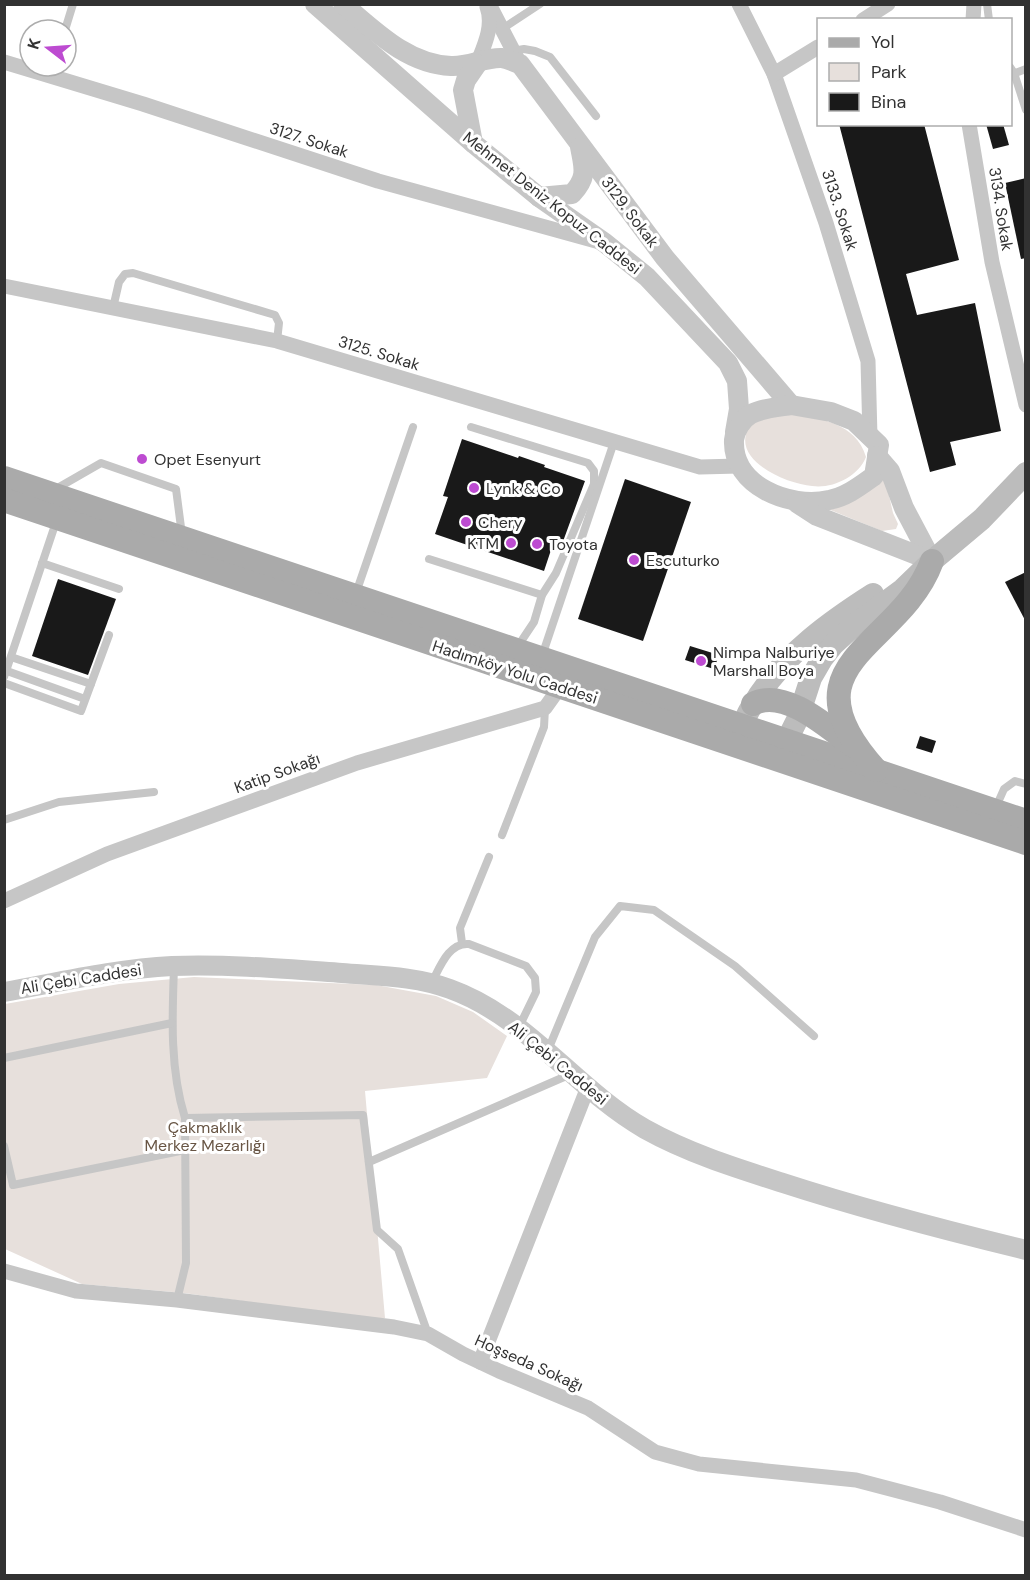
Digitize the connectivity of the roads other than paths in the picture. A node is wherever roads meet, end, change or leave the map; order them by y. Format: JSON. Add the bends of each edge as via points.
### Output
{"nodes":[{"id":1,"x":315,"y":4,"type":"edge"},
{"id":2,"x":343,"y":4,"type":"edge"},
{"id":3,"x":488,"y":4,"type":"edge"},
{"id":4,"x":540,"y":4,"type":"edge"},
{"id":5,"x":739,"y":4,"type":"edge"},
{"id":6,"x":888,"y":4,"type":"edge"},
{"id":7,"x":867,"y":18,"type":"edge"},
{"id":8,"x":502,"y":29,"type":"junction"},
{"id":9,"x":817,"y":48,"type":"edge"},
{"id":10,"x":516,"y":57,"type":"junction"},
{"id":11,"x":477,"y":64,"type":"junction"},
{"id":12,"x":1026,"y":69,"type":"edge"},
{"id":13,"x":1012,"y":72,"type":"edge"},
{"id":14,"x":774,"y":74,"type":"junction"},
{"id":15,"x":71,"y":78,"type":"edge"},
{"id":16,"x":1026,"y":110,"type":"edge"},
{"id":17,"x":596,"y":116,"type":"dead end"},
{"id":18,"x":969,"y":126,"type":"edge"},
{"id":19,"x":473,"y":143,"type":"junction"},
{"id":20,"x":580,"y":145,"type":"junction"},
{"id":21,"x":539,"y":197,"type":"junction"},
{"id":22,"x":605,"y":243,"type":"junction"},
{"id":23,"x":4,"y":286,"type":"edge"},
{"id":24,"x":113,"y":308,"type":"junction"},
{"id":25,"x":277,"y":341,"type":"junction"},
{"id":26,"x":791,"y":405,"type":"junction"},
{"id":27,"x":1026,"y":405,"type":"edge"},
{"id":28,"x":413,"y":427,"type":"dead end"},
{"id":29,"x":471,"y":427,"type":"dead end"},
{"id":30,"x":735,"y":432,"type":"junction"},
{"id":31,"x":870,"y":437,"type":"junction"},
{"id":32,"x":614,"y":442,"type":"junction"},
{"id":33,"x":877,"y":456,"type":"junction"},
{"id":34,"x":739,"y":466,"type":"junction"},
{"id":35,"x":1026,"y":472,"type":"edge"},
{"id":36,"x":4,"y":478,"type":"edge"},
{"id":37,"x":49,"y":493,"type":"junction"},
{"id":38,"x":4,"y":500,"type":"edge"},
{"id":39,"x":797,"y":503,"type":"junction"},
{"id":40,"x":57,"y":517,"type":"junction"},
{"id":41,"x":182,"y":536,"type":"junction"},
{"id":42,"x":429,"y":559,"type":"dead end"},
{"id":43,"x":932,"y":561,"type":"junction"},
{"id":44,"x":42,"y":563,"type":"junction"},
{"id":45,"x":119,"y":590,"type":"dead end"},
{"id":46,"x":355,"y":595,"type":"junction"},
{"id":47,"x":542,"y":595,"type":"junction"},
{"id":48,"x":109,"y":635,"type":"dead end"},
{"id":49,"x":517,"y":650,"type":"junction"},
{"id":50,"x":11,"y":657,"type":"junction"},
{"id":51,"x":541,"y":658,"type":"junction"},
{"id":52,"x":6,"y":674,"type":"edge"},
{"id":53,"x":4,"y":682,"type":"edge"},
{"id":54,"x":91,"y":684,"type":"junction"},
{"id":55,"x":560,"y":687,"type":"junction"},
{"id":56,"x":86,"y":699,"type":"junction"},
{"id":57,"x":545,"y":708,"type":"junction"},
{"id":58,"x":800,"y":710,"type":"junction"},
{"id":59,"x":749,"y":732,"type":"junction"},
{"id":60,"x":787,"y":740,"type":"junction"},
{"id":61,"x":857,"y":749,"type":"junction"},
{"id":62,"x":876,"y":771,"type":"junction"},
{"id":63,"x":1026,"y":784,"type":"edge"},
{"id":64,"x":154,"y":792,"type":"dead end"},
{"id":65,"x":995,"y":810,"type":"junction"},
{"id":66,"x":4,"y":820,"type":"edge"},
{"id":67,"x":1026,"y":821,"type":"edge"},
{"id":68,"x":502,"y":835,"type":"dead end"},
{"id":69,"x":1026,"y":843,"type":"edge"},
{"id":70,"x":489,"y":857,"type":"dead end"},
{"id":71,"x":4,"y":901,"type":"edge"},
{"id":72,"x":462,"y":943,"type":"junction"},
{"id":73,"x":174,"y":966,"type":"junction"},
{"id":74,"x":431,"y":984,"type":"junction"},
{"id":75,"x":4,"y":992,"type":"edge"},
{"id":76,"x":172,"y":1023,"type":"junction"},
{"id":77,"x":518,"y":1028,"type":"junction"},
{"id":78,"x":814,"y":1036,"type":"dead end"},
{"id":79,"x":548,"y":1051,"type":"junction"},
{"id":80,"x":4,"y":1058,"type":"edge"},
{"id":81,"x":573,"y":1073,"type":"junction"},
{"id":82,"x":588,"y":1087,"type":"junction"},
{"id":83,"x":184,"y":1118,"type":"junction"},
{"id":84,"x":4,"y":1146,"type":"edge"},
{"id":85,"x":185,"y":1150,"type":"junction"},
{"id":86,"x":369,"y":1162,"type":"junction"},
{"id":87,"x":1026,"y":1250,"type":"edge"},
{"id":88,"x":4,"y":1271,"type":"edge"},
{"id":89,"x":177,"y":1300,"type":"junction"},
{"id":90,"x":428,"y":1334,"type":"junction"},
{"id":91,"x":480,"y":1362,"type":"junction"},
{"id":92,"x":1026,"y":1530,"type":"edge"}],
"edges":[{"from":1,"to":19,"type":"street","name":"Mehmet Deniz Kopuz Caddesi"},
{"from":2,"to":11,"type":"street","via":[[395,47],[424,63]]},
{"from":3,"to":8,"type":"street","name":"3129. Sokak"},
{"from":3,"to":11,"type":"street","via":[[486,41]]},
{"from":4,"to":8,"type":"lane"},
{"from":5,"to":14,"type":"street","name":"3133. Sokak"},
{"from":6,"to":7,"type":"street"},
{"from":8,"to":10,"type":"street","name":"3129. Sokak"},
{"from":9,"to":14,"type":"street"},
{"from":10,"to":11,"type":"street"},
{"from":10,"to":17,"type":"lane","via":[[524,49],[550,57]]},
{"from":10,"to":20,"type":"street","name":"3129. Sokak"},
{"from":11,"to":19,"type":"street","via":[[463,90]]},
{"from":12,"to":13,"type":"lane"},
{"from":13,"to":16,"type":"lane"},
{"from":14,"to":31,"type":"street","name":"3133. Sokak","via":[[826,223],[868,361]]},
{"from":15,"to":22,"type":"street","name":"3127. Sokak","via":[[378,181]]},
{"from":18,"to":27,"type":"street","name":"3134. Sokak","via":[[992,262]]},
{"from":19,"to":21,"type":"street","name":"Mehmet Deniz Kopuz Caddesi"},
{"from":20,"to":21,"type":"street","via":[[585,171],[580,186],[572,194]]},
{"from":20,"to":26,"type":"street","name":"3129. Sokak","via":[[665,258]]},
{"from":21,"to":22,"type":"street","name":"Mehmet Deniz Kopuz Caddesi"},
{"from":22,"to":30,"type":"street","name":"Mehmet Deniz Kopuz Caddesi","via":[[646,277],[728,363],[737,381]]},
{"from":23,"to":24,"type":"street","name":"3125. Sokak"},
{"from":24,"to":25,"type":"street","name":"3125. Sokak"},
{"from":24,"to":25,"type":"lane","via":[[119,282],[125,274],[133,273],[274,315],[279,323]]},
{"from":25,"to":32,"type":"street","name":"3125. Sokak"},
{"from":26,"to":30,"type":"street","via":[[750,415]]},
{"from":26,"to":31,"type":"street","via":[[831,412],[854,421]]},
{"from":28,"to":46,"type":"lane"},
{"from":29,"to":47,"type":"lane","via":[[588,463],[594,471],[594,484],[556,573]]},
{"from":30,"to":34,"type":"street","via":[[734,453]]},
{"from":31,"to":33,"type":"street","via":[[879,445]]},
{"from":32,"to":34,"type":"street","name":"3125. Sokak","via":[[700,468]]},
{"from":32,"to":51,"type":"lane"},
{"from":33,"to":39,"type":"street","via":[[874,476],[852,491],[830,500]]},
{"from":33,"to":43,"type":"street","via":[[890,471]]},
{"from":34,"to":39,"type":"street","via":[[752,483]]},
{"from":35,"to":43,"type":"main road","via":[[982,519]]},
{"from":36,"to":37,"type":"main road","name":"Hadımköy Yolu Caddesi"},
{"from":37,"to":41,"type":"main road","name":"Hadımköy Yolu Caddesi"},
{"from":37,"to":41,"type":"lane","via":[[101,463],[176,489]]},
{"from":38,"to":40,"type":"main road","name":"Hadımköy Yolu Caddesi"},
{"from":39,"to":43,"type":"street","via":[[817,516]]},
{"from":40,"to":44,"type":"lane"},
{"from":40,"to":55,"type":"main road","name":"Hadımköy Yolu Caddesi"},
{"from":41,"to":46,"type":"main road","name":"Hadımköy Yolu Caddesi"},
{"from":42,"to":47,"type":"lane"},
{"from":43,"to":58,"type":"main road","via":[[833,645],[811,678]]},
{"from":43,"to":59,"type":"main road","via":[[840,615],[783,664]]},
{"from":43,"to":61,"type":"main road","via":[[916,591],[859,654],[843,678],[838,705]]},
{"from":44,"to":45,"type":"lane"},
{"from":44,"to":50,"type":"lane"},
{"from":46,"to":49,"type":"main road","name":"Hadımköy Yolu Caddesi"},
{"from":47,"to":49,"type":"lane","via":[[534,622]]},
{"from":48,"to":54,"type":"lane"},
{"from":49,"to":51,"type":"main road","name":"Hadımköy Yolu Caddesi"},
{"from":50,"to":52,"type":"lane"},
{"from":50,"to":54,"type":"lane"},
{"from":51,"to":59,"type":"main road","name":"Hadımköy Yolu Caddesi"},
{"from":52,"to":56,"type":"lane"},
{"from":53,"to":56,"type":"lane","via":[[81,711]]},
{"from":54,"to":56,"type":"lane"},
{"from":55,"to":57,"type":"street"},
{"from":55,"to":59,"type":"main road","name":"Hadımköy Yolu Caddesi"},
{"from":57,"to":68,"type":"lane","via":[[544,727]]},
{"from":57,"to":71,"type":"street","name":"Katip Sokağı","via":[[347,767],[107,854]]},
{"from":58,"to":59,"type":"main road","via":[[767,699]]},
{"from":58,"to":60,"type":"main road"},
{"from":58,"to":61,"type":"main road"},
{"from":59,"to":60,"type":"main road","name":"Hadımköy Yolu Caddesi"},
{"from":59,"to":60,"type":"main road","via":[[771,751]]},
{"from":59,"to":69,"type":"main road","name":"Hadımköy Yolu Caddesi"},
{"from":60,"to":62,"type":"main road","name":"Hadımköy Yolu Caddesi"},
{"from":61,"to":62,"type":"main road"},
{"from":62,"to":65,"type":"main road","name":"Hadımköy Yolu Caddesi"},
{"from":63,"to":65,"type":"lane","via":[[1015,781],[1004,789]]},
{"from":64,"to":66,"type":"lane","via":[[59,802]]},
{"from":65,"to":67,"type":"main road","name":"Hadımköy Yolu Caddesi"},
{"from":70,"to":72,"type":"lane","via":[[460,928]]},
{"from":72,"to":74,"type":"lane","via":[[441,963]]},
{"from":72,"to":77,"type":"lane","via":[[526,966],[535,978],[536,992]]},
{"from":73,"to":74,"type":"street","name":"Ali Çebi Caddesi","via":[[264,967]]},
{"from":73,"to":75,"type":"street","name":"Ali Çebi Caddesi"},
{"from":73,"to":76,"type":"lane"},
{"from":74,"to":77,"type":"street","name":"Ali Çebi Caddesi","via":[[451,989]]},
{"from":76,"to":80,"type":"lane"},
{"from":76,"to":83,"type":"lane","via":[[177,1095]]},
{"from":77,"to":79,"type":"street","name":"Ali Çebi Caddesi"},
{"from":78,"to":79,"type":"lane","via":[[735,966],[654,910],[620,906],[596,937]]},
{"from":79,"to":81,"type":"street","name":"Ali Çebi Caddesi"},
{"from":81,"to":82,"type":"street","name":"Ali Çebi Caddesi"},
{"from":81,"to":86,"type":"lane"},
{"from":82,"to":87,"type":"street","name":"Ali Çebi Caddesi","via":[[644,1128],[737,1168],[854,1206]]},
{"from":82,"to":91,"type":"street"},
{"from":83,"to":85,"type":"lane"},
{"from":83,"to":86,"type":"lane","via":[[363,1115]]},
{"from":84,"to":85,"type":"lane","via":[[13,1185]]},
{"from":85,"to":89,"type":"lane","via":[[186,1263]]},
{"from":86,"to":90,"type":"lane","via":[[377,1230],[398,1249]]},
{"from":88,"to":89,"type":"street","name":"Hoşseda Sokağı","via":[[76,1291]]},
{"from":89,"to":90,"type":"street","name":"Hoşseda Sokağı"},
{"from":90,"to":91,"type":"street","name":"Hoşseda Sokağı"},
{"from":91,"to":92,"type":"street","name":"Hoşseda Sokağı","via":[[588,1408],[655,1452],[699,1464],[856,1480]]}]}
